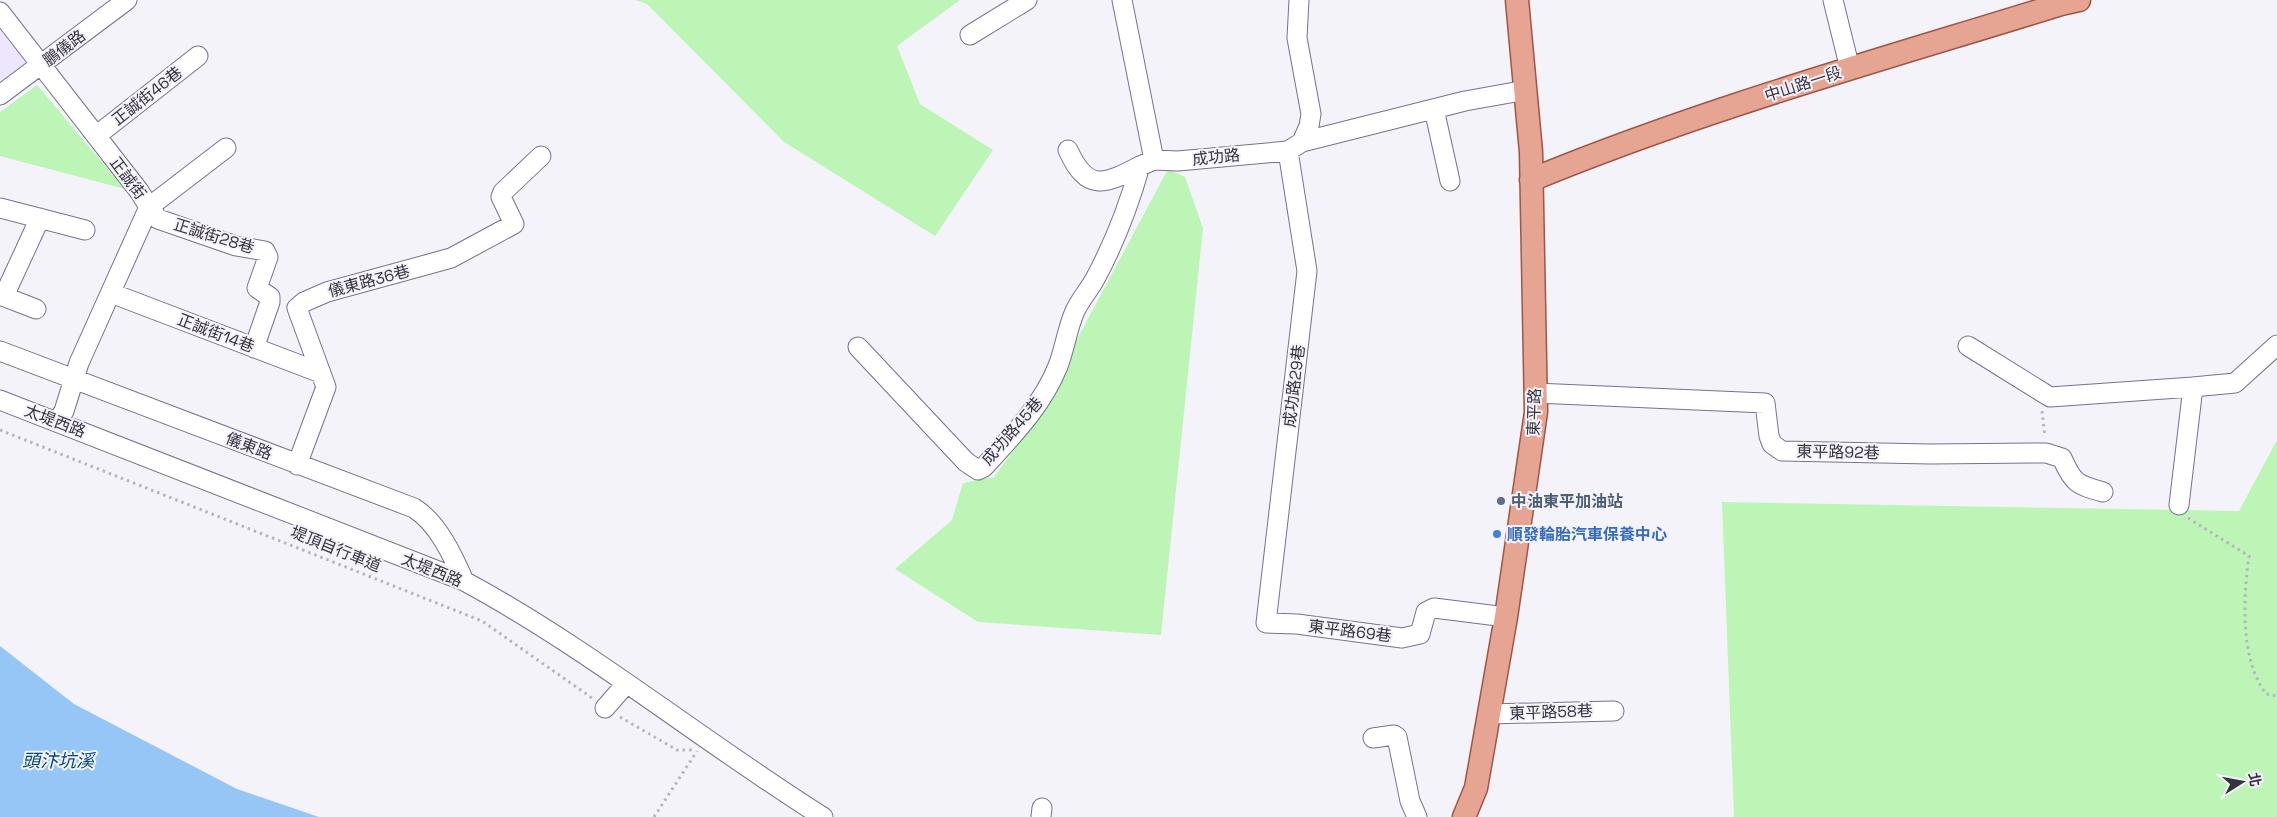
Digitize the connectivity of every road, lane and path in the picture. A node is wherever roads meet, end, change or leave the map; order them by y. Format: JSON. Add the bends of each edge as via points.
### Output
{"nodes":[{"id":1,"x":127,"y":0,"type":"edge"},
{"id":2,"x":1028,"y":0,"type":"edge"},
{"id":3,"x":1122,"y":0,"type":"edge"},
{"id":4,"x":1299,"y":0,"type":"edge"},
{"id":5,"x":1517,"y":0,"type":"edge"},
{"id":6,"x":1833,"y":0,"type":"edge"},
{"id":7,"x":2079,"y":0,"type":"edge"},
{"id":8,"x":0,"y":12,"type":"edge"},
{"id":9,"x":970,"y":35,"type":"dead end"},
{"id":10,"x":198,"y":56,"type":"dead end"},
{"id":11,"x":40,"y":66,"type":"junction"},
{"id":12,"x":1850,"y":69,"type":"junction"},
{"id":13,"x":1526,"y":90,"type":"junction"},
{"id":14,"x":0,"y":95,"type":"edge"},
{"id":15,"x":1434,"y":109,"type":"junction"},
{"id":16,"x":96,"y":136,"type":"junction"},
{"id":17,"x":1295,"y":146,"type":"junction"},
{"id":18,"x":226,"y":148,"type":"dead end"},
{"id":19,"x":1068,"y":150,"type":"dead end"},
{"id":20,"x":541,"y":156,"type":"dead end"},
{"id":21,"x":1147,"y":163,"type":"junction"},
{"id":22,"x":1531,"y":180,"type":"junction"},
{"id":23,"x":1450,"y":181,"type":"dead end"},
{"id":24,"x":0,"y":208,"type":"edge"},
{"id":25,"x":150,"y":208,"type":"junction"},
{"id":26,"x":40,"y":218,"type":"junction"},
{"id":27,"x":85,"y":230,"type":"dead end"},
{"id":28,"x":111,"y":294,"type":"junction"},
{"id":29,"x":2,"y":296,"type":"edge"},
{"id":30,"x":36,"y":310,"type":"dead end"},
{"id":31,"x":1968,"y":346,"type":"dead end"},
{"id":32,"x":2277,"y":346,"type":"edge"},
{"id":33,"x":858,"y":347,"type":"dead end"},
{"id":34,"x":254,"y":348,"type":"junction"},
{"id":35,"x":0,"y":351,"type":"edge"},
{"id":36,"x":321,"y":373,"type":"junction"},
{"id":37,"x":74,"y":380,"type":"junction"},
{"id":38,"x":2193,"y":387,"type":"junction"},
{"id":39,"x":1535,"y":393,"type":"junction"},
{"id":40,"x":2041,"y":393,"type":"junction"},
{"id":41,"x":0,"y":400,"type":"edge"},
{"id":42,"x":57,"y":422,"type":"junction"},
{"id":43,"x":0,"y":430,"type":"edge"},
{"id":44,"x":2046,"y":453,"type":"junction"},
{"id":45,"x":298,"y":465,"type":"junction"},
{"id":46,"x":2103,"y":492,"type":"dead end"},
{"id":47,"x":2179,"y":505,"type":"joint"},
{"id":48,"x":464,"y":582,"type":"junction"},
{"id":49,"x":1506,"y":617,"type":"junction"},
{"id":50,"x":1266,"y":623,"type":"joint"},
{"id":51,"x":626,"y":684,"type":"junction"},
{"id":52,"x":2277,"y":696,"type":"edge"},
{"id":53,"x":605,"y":708,"type":"junction"},
{"id":54,"x":1614,"y":710,"type":"dead end"},
{"id":55,"x":1488,"y":714,"type":"junction"},
{"id":56,"x":1373,"y":738,"type":"dead end"},
{"id":57,"x":654,"y":817,"type":"edge"},
{"id":58,"x":823,"y":817,"type":"edge"},
{"id":59,"x":1417,"y":817,"type":"edge"},
{"id":60,"x":1464,"y":817,"type":"edge"}],
"edges":[{"from":1,"to":11,"type":"street","name":"鵬儀路"},
{"from":2,"to":9,"type":"street"},
{"from":3,"to":21,"type":"street"},
{"from":4,"to":17,"type":"street","via":[[1297,38],[1311,114],[1310,126]]},
{"from":5,"to":13,"type":"main road","name":"東平路"},
{"from":6,"to":12,"type":"street"},
{"from":7,"to":12,"type":"main road","name":"中山路一段"},
{"from":8,"to":11,"type":"street","name":"正誠街"},
{"from":10,"to":16,"type":"street","name":"正誠街46巷"},
{"from":11,"to":14,"type":"street","name":"鵬儀路"},
{"from":11,"to":16,"type":"street","name":"正誠街"},
{"from":12,"to":22,"type":"main road","name":"中山路一段","via":[[1590,156]]},
{"from":13,"to":15,"type":"street","name":"成功路"},
{"from":13,"to":22,"type":"main road","name":"東平路"},
{"from":15,"to":17,"type":"street","name":"成功路"},
{"from":15,"to":23,"type":"street"},
{"from":16,"to":25,"type":"street","name":"正誠街"},
{"from":17,"to":21,"type":"street","name":"成功路"},
{"from":17,"to":50,"type":"street","name":"成功路29巷","via":[[1307,271]]},
{"from":18,"to":25,"type":"street"},
{"from":19,"to":21,"type":"street","via":[[1076,168],[1090,180],[1119,177]]},
{"from":20,"to":36,"type":"street","name":"儀東路36巷","via":[[501,197],[514,224],[451,258],[327,292],[297,308]]},
{"from":21,"to":33,"type":"street","name":"成功路45巷","via":[[1120,229],[1066,332],[1058,365],[1041,400],[984,467],[978,470],[966,462]]},
{"from":22,"to":39,"type":"main road","name":"東平路"},
{"from":24,"to":26,"type":"street"},
{"from":25,"to":28,"type":"street","name":"正誠街"},
{"from":25,"to":34,"type":"street","name":"正誠街28巷","via":[[158,219],[236,246],[265,251],[268,257],[257,288],[270,297],[270,302]]},
{"from":26,"to":27,"type":"street"},
{"from":26,"to":29,"type":"street"},
{"from":28,"to":34,"type":"street","name":"正誠街14巷"},
{"from":28,"to":37,"type":"street","name":"正誠街"},
{"from":29,"to":30,"type":"street"},
{"from":31,"to":40,"type":"street"},
{"from":32,"to":38,"type":"street","via":[[2235,383]]},
{"from":34,"to":36,"type":"street","name":"正誠街14巷"},
{"from":35,"to":37,"type":"street","name":"儀東路"},
{"from":36,"to":45,"type":"street","name":"儀東路36巷","via":[[326,387]]},
{"from":37,"to":42,"type":"street","name":"正誠街"},
{"from":37,"to":45,"type":"street","name":"儀東路"},
{"from":38,"to":40,"type":"street","via":[[2050,397]]},
{"from":38,"to":47,"type":"street"},
{"from":39,"to":44,"type":"street","name":"東平路92巷","via":[[1765,403],[1769,436],[1772,444],[1782,452]]},
{"from":39,"to":49,"type":"main road","name":"東平路","via":[[1535,428]]},
{"from":40,"to":44,"type":"path"},
{"from":41,"to":42,"type":"street","name":"太堤西路"},
{"from":42,"to":48,"type":"street","name":"太堤西路"},
{"from":43,"to":53,"type":"path","name":"堤頂自行車道","via":[[482,621]]},
{"from":44,"to":46,"type":"street","via":[[2062,458],[2070,478]]},
{"from":45,"to":48,"type":"street","name":"儀東路","via":[[357,485],[424,514],[455,561]]},
{"from":47,"to":52,"type":"path","via":[[2189,519],[2248,556],[2244,589],[2251,659],[2258,683],[2266,694]]},
{"from":48,"to":51,"type":"street","name":"太堤西路","via":[[515,609]]},
{"from":49,"to":50,"type":"street","name":"東平路69巷","via":[[1434,608],[1426,612],[1420,634],[1402,638]]},
{"from":49,"to":55,"type":"main road","name":"東平路"},
{"from":51,"to":53,"type":"street"},
{"from":51,"to":58,"type":"street","name":"太堤西路"},
{"from":53,"to":57,"type":"path","name":"堤頂自行車道","via":[[677,750],[698,750]]},
{"from":54,"to":55,"type":"street","name":"東平路58巷"},
{"from":55,"to":60,"type":"main road","name":"東平路","via":[[1476,788]]},
{"from":56,"to":59,"type":"street","via":[[1397,737],[1410,800]]}]}
